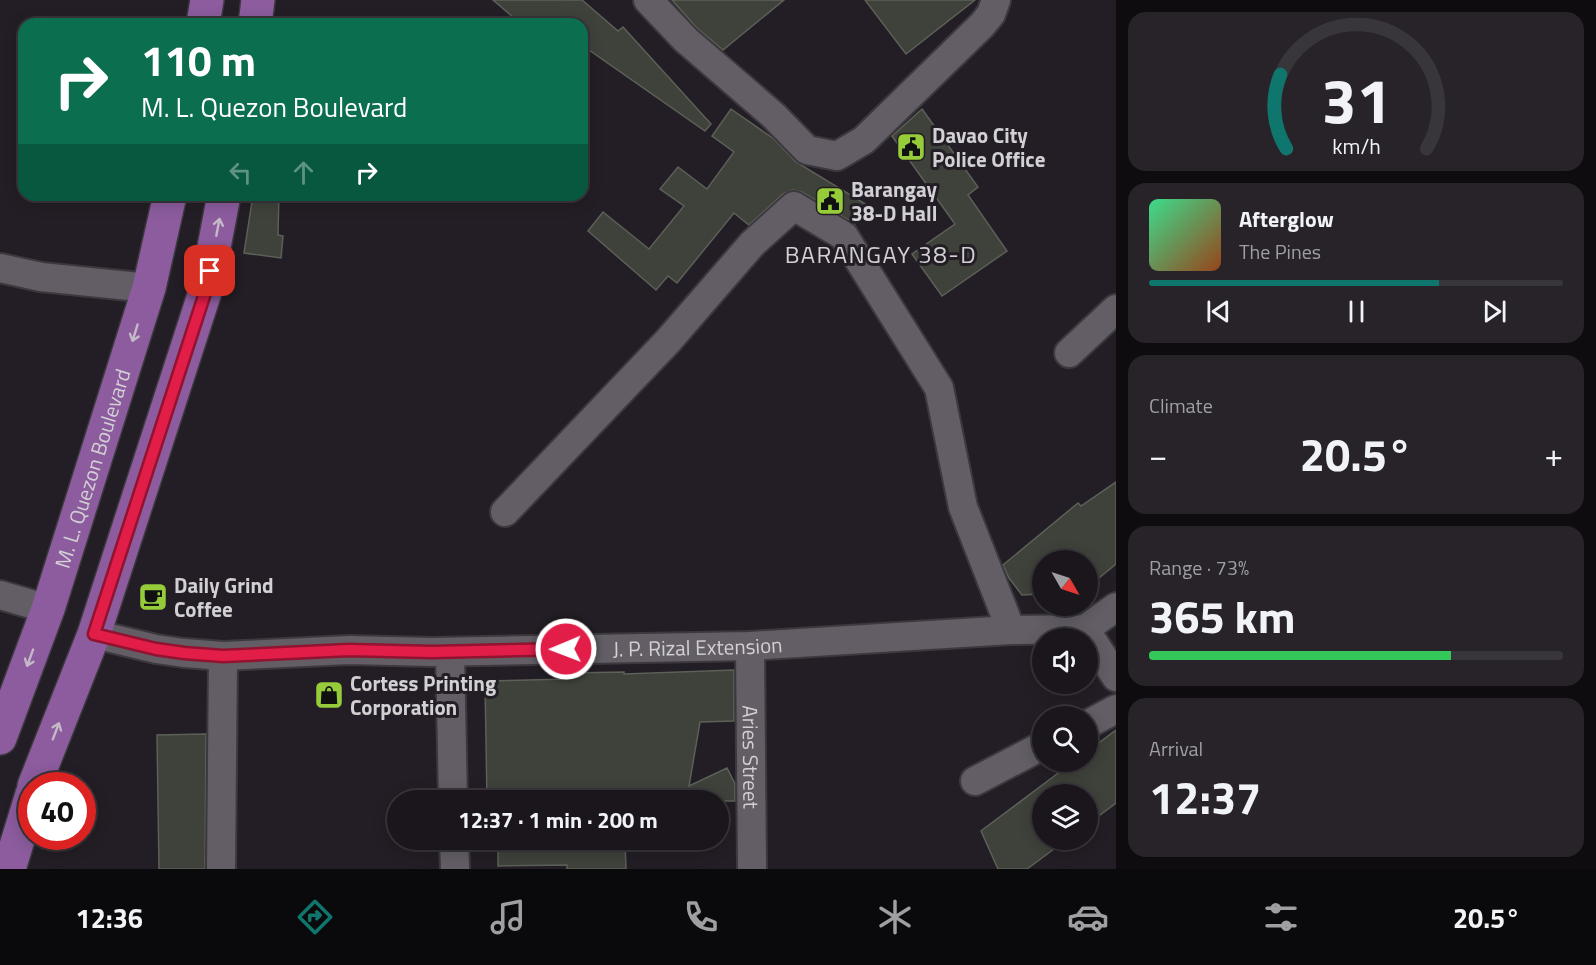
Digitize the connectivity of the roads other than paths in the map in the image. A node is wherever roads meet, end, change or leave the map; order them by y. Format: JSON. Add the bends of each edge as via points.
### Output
{"nodes":[{"id":1,"x":207,"y":0,"type":"edge"},
{"id":2,"x":258,"y":0,"type":"edge"},
{"id":3,"x":648,"y":0,"type":"edge"},
{"id":4,"x":996,"y":0,"type":"edge"},
{"id":5,"x":204,"y":18,"type":"edge"},
{"id":6,"x":256,"y":18,"type":"edge"},
{"id":7,"x":169,"y":201,"type":"edge"},
{"id":8,"x":223,"y":201,"type":"edge"},
{"id":9,"x":0,"y":268,"type":"edge"},
{"id":10,"x":149,"y":288,"type":"junction"},
{"id":11,"x":1116,"y":309,"type":"edge"},
{"id":12,"x":1069,"y":353,"type":"dead end"},
{"id":13,"x":505,"y":512,"type":"dead end"},
{"id":14,"x":0,"y":594,"type":"edge"},
{"id":15,"x":1116,"y":607,"type":"edge"},
{"id":16,"x":48,"y":609,"type":"junction"},
{"id":17,"x":1086,"y":628,"type":"edge"},
{"id":18,"x":1011,"y":630,"type":"junction"},
{"id":19,"x":1032,"y":630,"type":"edge"},
{"id":20,"x":94,"y":634,"type":"junction"},
{"id":21,"x":750,"y":646,"type":"junction"},
{"id":22,"x":1098,"y":649,"type":"edge"},
{"id":23,"x":450,"y":651,"type":"junction"},
{"id":24,"x":223,"y":656,"type":"junction"},
{"id":25,"x":1116,"y":677,"type":"edge"},
{"id":26,"x":1116,"y":709,"type":"edge"},
{"id":27,"x":1098,"y":719,"type":"edge"},
{"id":28,"x":0,"y":738,"type":"edge"},
{"id":29,"x":1032,"y":751,"type":"edge"},
{"id":30,"x":40,"y":772,"type":"edge"},
{"id":31,"x":975,"y":781,"type":"dead end"},
{"id":32,"x":453,"y":790,"type":"edge"},
{"id":33,"x":18,"y":840,"type":"edge"},
{"id":34,"x":454,"y":850,"type":"edge"},
{"id":35,"x":9,"y":869,"type":"edge"},
{"id":36,"x":221,"y":869,"type":"edge"},
{"id":37,"x":455,"y":869,"type":"edge"},
{"id":38,"x":752,"y":869,"type":"edge"}],
"edges":[{"from":1,"to":5,"type":"main road"},
{"from":2,"to":6,"type":"main road"},
{"from":3,"to":4,"type":"street","via":[[686,40],[807,150],[837,156],[864,140],[982,25]]},
{"from":7,"to":10,"type":"main road","name":"M. L. Quezon Boulevard"},
{"from":20,"to":8,"type":"main road","one_way":true,"via":[[206,290]]},
{"from":9,"to":10,"type":"street","via":[[41,277]]},
{"from":10,"to":16,"type":"main road","name":"M. L. Quezon Boulevard","one_way":true},
{"from":11,"to":12,"type":"street"},
{"from":13,"to":18,"type":"street","via":[[668,340],[752,244],[794,206],[844,236],[939,388],[963,507]]},
{"from":14,"to":16,"type":"street"},
{"from":15,"to":17,"type":"street"},
{"from":16,"to":28,"type":"main road","name":"M. L. Quezon Boulevard","one_way":true},
{"from":18,"to":19,"type":"street","name":"J. P. Rizal Extension"},
{"from":18,"to":21,"type":"street","name":"J. P. Rizal Extension"},
{"from":20,"to":24,"type":"street","name":"J. P. Rizal Extension","via":[[156,649]]},
{"from":30,"to":20,"type":"main road","one_way":true},
{"from":21,"to":23,"type":"street","name":"J. P. Rizal Extension"},
{"from":21,"to":38,"type":"street","name":"Aries Street"},
{"from":22,"to":25,"type":"street"},
{"from":23,"to":24,"type":"street","name":"J. P. Rizal Extension","via":[[349,650]]},
{"from":23,"to":32,"type":"street"},
{"from":24,"to":36,"type":"street"},
{"from":26,"to":27,"type":"street"},
{"from":29,"to":31,"type":"street"},
{"from":33,"to":35,"type":"main road"},
{"from":34,"to":37,"type":"street"}]}
